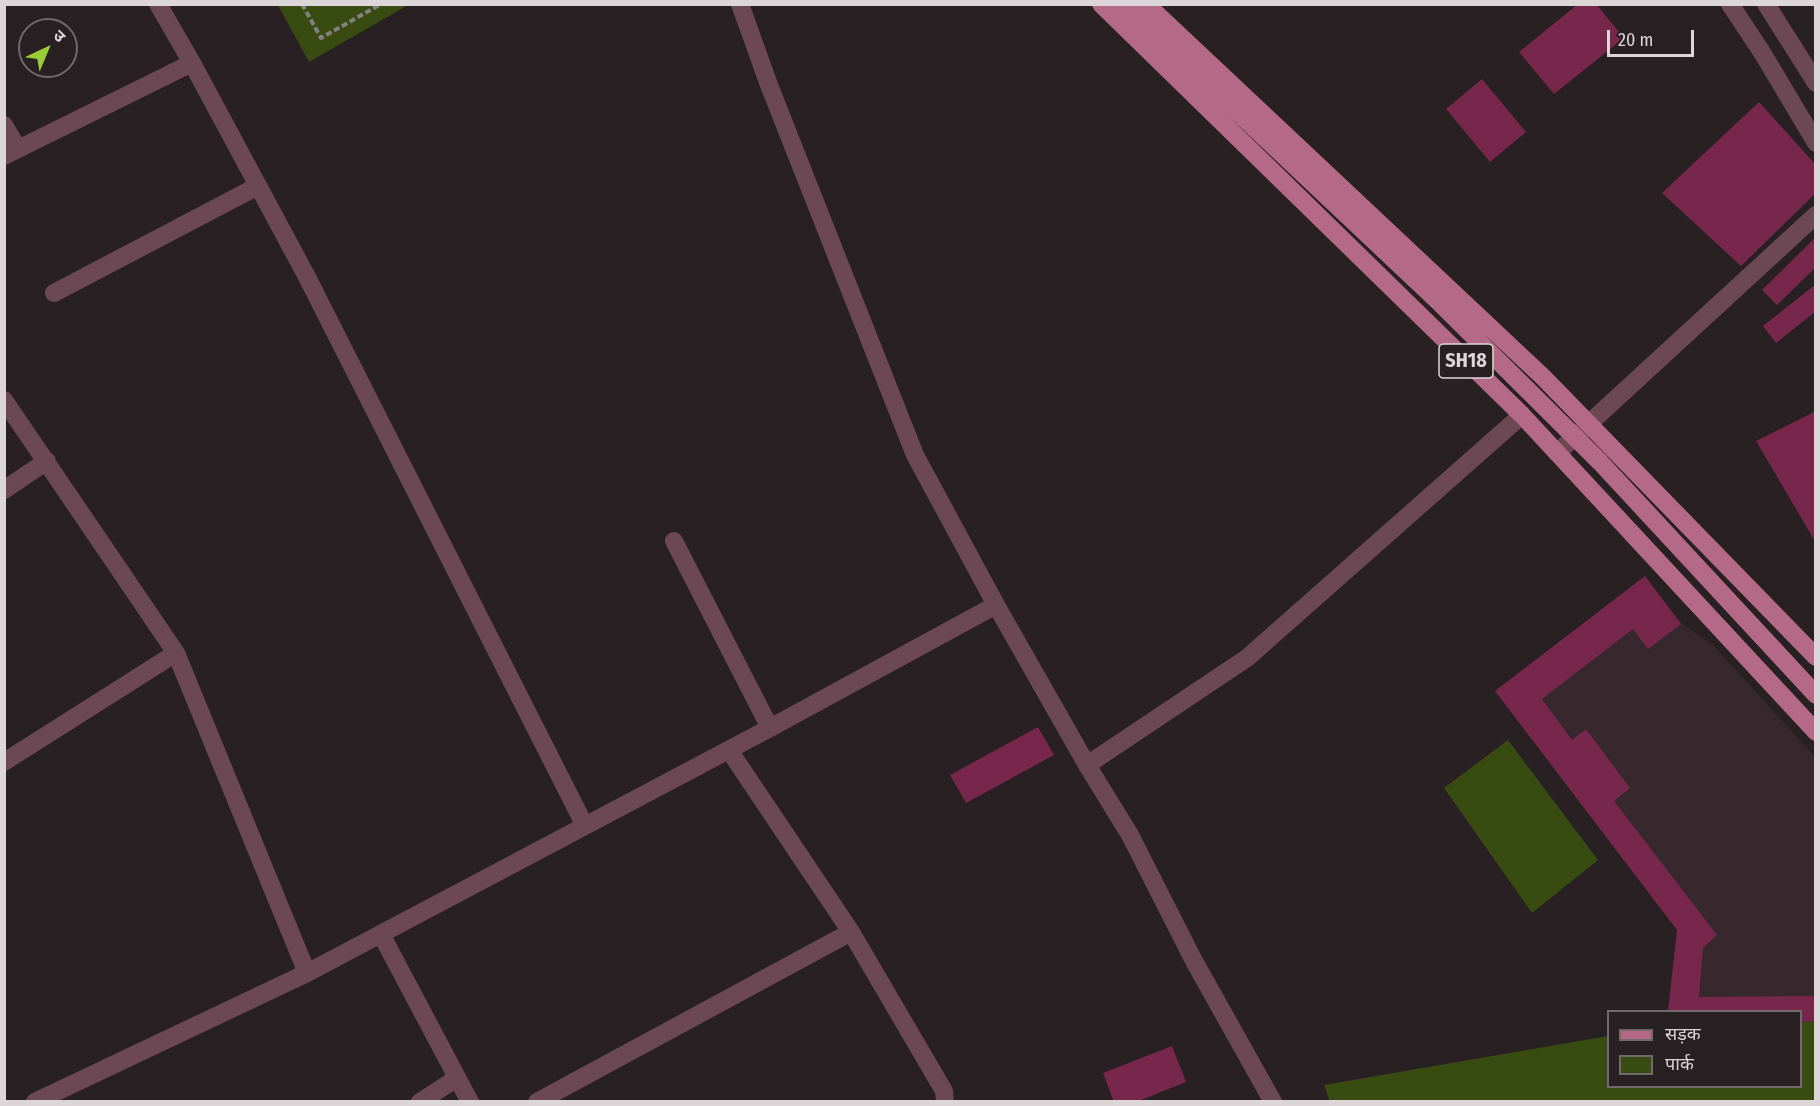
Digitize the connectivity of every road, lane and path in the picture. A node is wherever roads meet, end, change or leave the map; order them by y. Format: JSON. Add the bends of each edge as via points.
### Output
{"nodes":[{"id":1,"x":158,"y":4,"type":"edge"},
{"id":2,"x":303,"y":4,"type":"edge"},
{"id":3,"x":381,"y":4,"type":"edge"},
{"id":4,"x":740,"y":4,"type":"edge"},
{"id":5,"x":1101,"y":4,"type":"edge"},
{"id":6,"x":1123,"y":4,"type":"edge"},
{"id":7,"x":1146,"y":4,"type":"edge"},
{"id":8,"x":1730,"y":4,"type":"edge"},
{"id":9,"x":1766,"y":4,"type":"edge"},
{"id":10,"x":192,"y":63,"type":"junction"},
{"id":11,"x":1815,"y":83,"type":"edge"},
{"id":12,"x":4,"y":125,"type":"edge"},
{"id":13,"x":1815,"y":142,"type":"edge"},
{"id":14,"x":11,"y":153,"type":"edge"},
{"id":15,"x":258,"y":186,"type":"junction"},
{"id":16,"x":1815,"y":215,"type":"edge"},
{"id":17,"x":54,"y":293,"type":"dead end"},
{"id":18,"x":4,"y":400,"type":"edge"},
{"id":19,"x":1522,"y":415,"type":"junction"},
{"id":20,"x":1588,"y":423,"type":"junction"},
{"id":21,"x":1557,"y":453,"type":"junction"},
{"id":22,"x":47,"y":461,"type":"junction"},
{"id":23,"x":4,"y":490,"type":"edge"},
{"id":24,"x":674,"y":541,"type":"dead end"},
{"id":25,"x":996,"y":604,"type":"junction"},
{"id":26,"x":176,"y":653,"type":"junction"},
{"id":27,"x":1815,"y":657,"type":"edge"},
{"id":28,"x":1815,"y":695,"type":"edge"},
{"id":29,"x":770,"y":728,"type":"junction"},
{"id":30,"x":1815,"y":732,"type":"edge"},
{"id":31,"x":729,"y":750,"type":"junction"},
{"id":32,"x":4,"y":762,"type":"edge"},
{"id":33,"x":1087,"y":765,"type":"junction"},
{"id":34,"x":585,"y":826,"type":"junction"},
{"id":35,"x":851,"y":932,"type":"junction"},
{"id":36,"x":381,"y":934,"type":"junction"},
{"id":37,"x":308,"y":974,"type":"junction"},
{"id":38,"x":458,"y":1078,"type":"junction"},
{"id":39,"x":35,"y":1101,"type":"edge"},
{"id":40,"x":420,"y":1101,"type":"edge"},
{"id":41,"x":470,"y":1101,"type":"edge"},
{"id":42,"x":537,"y":1101,"type":"edge"},
{"id":43,"x":945,"y":1101,"type":"edge"},
{"id":44,"x":1273,"y":1101,"type":"edge"}],
"edges":[{"from":1,"to":10,"type":"street"},
{"from":2,"to":3,"type":"path","via":[[321,38]]},
{"from":4,"to":25,"type":"street","via":[[915,455]]},
{"from":5,"to":19,"type":"main road","number":"SH18"},
{"from":6,"to":28,"type":"main road","via":[[1441,304],[1583,445]]},
{"from":7,"to":20,"type":"main road","number":"SH18"},
{"from":8,"to":13,"type":"street"},
{"from":9,"to":11,"type":"street"},
{"from":10,"to":14,"type":"street"},
{"from":10,"to":15,"type":"street"},
{"from":12,"to":14,"type":"street"},
{"from":15,"to":17,"type":"street"},
{"from":15,"to":34,"type":"street"},
{"from":16,"to":20,"type":"street"},
{"from":18,"to":22,"type":"street"},
{"from":19,"to":21,"type":"main road","number":"SH18"},
{"from":19,"to":33,"type":"street","via":[[1247,657]]},
{"from":20,"to":21,"type":"street"},
{"from":20,"to":27,"type":"main road","number":"SH18"},
{"from":21,"to":30,"type":"main road","number":"SH18"},
{"from":22,"to":23,"type":"street"},
{"from":22,"to":26,"type":"street"},
{"from":24,"to":29,"type":"street"},
{"from":25,"to":29,"type":"street"},
{"from":25,"to":33,"type":"street"},
{"from":26,"to":32,"type":"street"},
{"from":26,"to":37,"type":"street"},
{"from":29,"to":31,"type":"street"},
{"from":31,"to":34,"type":"street"},
{"from":31,"to":35,"type":"street"},
{"from":33,"to":44,"type":"street","via":[[1130,835],[1194,961]]},
{"from":34,"to":36,"type":"street"},
{"from":35,"to":42,"type":"street"},
{"from":35,"to":43,"type":"street","via":[[944,1091]]},
{"from":36,"to":37,"type":"street"},
{"from":36,"to":38,"type":"street"},
{"from":37,"to":39,"type":"street"},
{"from":38,"to":40,"type":"street"},
{"from":38,"to":41,"type":"street"}]}
